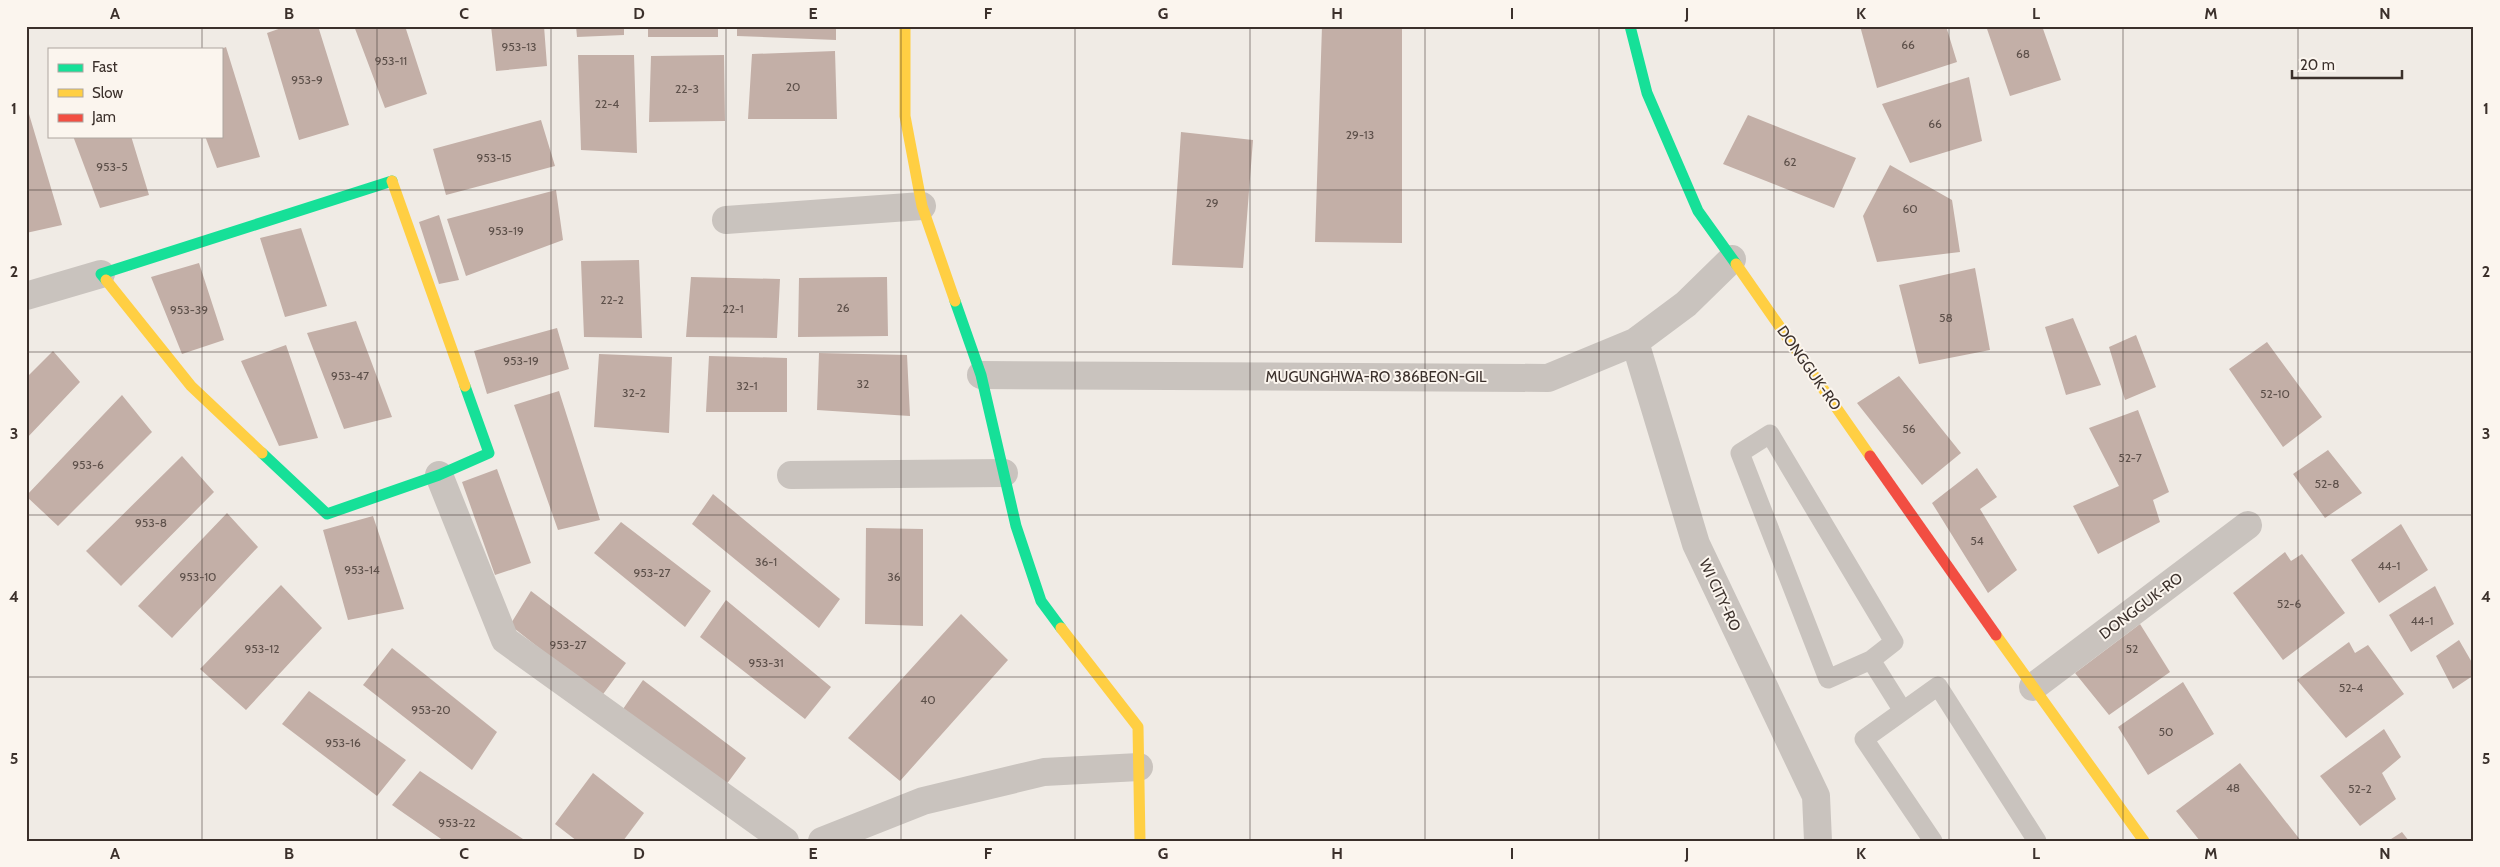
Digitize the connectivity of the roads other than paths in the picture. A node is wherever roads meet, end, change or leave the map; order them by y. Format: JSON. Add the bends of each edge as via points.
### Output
{"nodes":[{"id":1,"x":905,"y":26,"type":"edge"},
{"id":2,"x":1630,"y":26,"type":"edge"},
{"id":3,"x":922,"y":206,"type":"junction"},
{"id":4,"x":726,"y":220,"type":"dead end"},
{"id":5,"x":1732,"y":259,"type":"junction"},
{"id":6,"x":101,"y":274,"type":"junction"},
{"id":7,"x":26,"y":296,"type":"edge"},
{"id":8,"x":1635,"y":342,"type":"junction"},
{"id":9,"x":981,"y":375,"type":"junction"},
{"id":10,"x":1004,"y":472,"type":"junction"},
{"id":11,"x":439,"y":475,"type":"junction"},
{"id":12,"x":791,"y":475,"type":"dead end"},
{"id":13,"x":2248,"y":524,"type":"dead end"},
{"id":14,"x":1871,"y":660,"type":"junction"},
{"id":15,"x":2033,"y":687,"type":"junction"},
{"id":16,"x":1903,"y":711,"type":"junction"},
{"id":17,"x":1139,"y":767,"type":"junction"},
{"id":18,"x":1929,"y":839,"type":"edge"},
{"id":19,"x":785,"y":841,"type":"edge"},
{"id":20,"x":822,"y":841,"type":"edge"},
{"id":21,"x":1140,"y":841,"type":"edge"},
{"id":22,"x":1818,"y":841,"type":"edge"},
{"id":23,"x":2038,"y":841,"type":"edge"},
{"id":24,"x":2144,"y":841,"type":"edge"}],
"edges":[{"from":1,"to":3,"type":"street","via":[[905,116]]},
{"from":2,"to":5,"type":"street","name":"DONGGUK-RO","via":[[1646,93],[1694,202]]},
{"from":3,"to":4,"type":"street"},
{"from":3,"to":9,"type":"street"},
{"from":5,"to":8,"type":"street","name":"MUGUNGHWA-RO 386BEON-GIL","via":[[1686,304]]},
{"from":5,"to":15,"type":"street","name":"DONGGUK-RO"},
{"from":6,"to":7,"type":"street"},
{"from":6,"to":11,"type":"street","via":[[191,386],[326,514]]},
{"from":6,"to":11,"type":"street","via":[[392,181],[489,453]]},
{"from":8,"to":9,"type":"street","name":"MUGUNGHWA-RO 386BEON-GIL","via":[[1548,378]]},
{"from":8,"to":22,"type":"street","name":"WI CITY-RO","via":[[1696,544],[1816,796]]},
{"from":9,"to":10,"type":"street"},
{"from":10,"to":12,"type":"street"},
{"from":10,"to":17,"type":"street","via":[[1016,526],[1041,601],[1138,727]]},
{"from":11,"to":19,"type":"street","via":[[505,640]]},
{"from":13,"to":15,"type":"street","name":"DONGGUK-RO"},
{"from":14,"to":14,"type":"lane","via":[[1894,642],[1770,434],[1740,453],[1828,679]]},
{"from":14,"to":16,"type":"lane"},
{"from":15,"to":24,"type":"street","name":"DONGGUK-RO"},
{"from":16,"to":18,"type":"lane","via":[[1864,739]]},
{"from":16,"to":23,"type":"lane","via":[[1938,686]]},
{"from":17,"to":20,"type":"street","via":[[1044,772],[923,801]]},
{"from":17,"to":21,"type":"street"}]}
